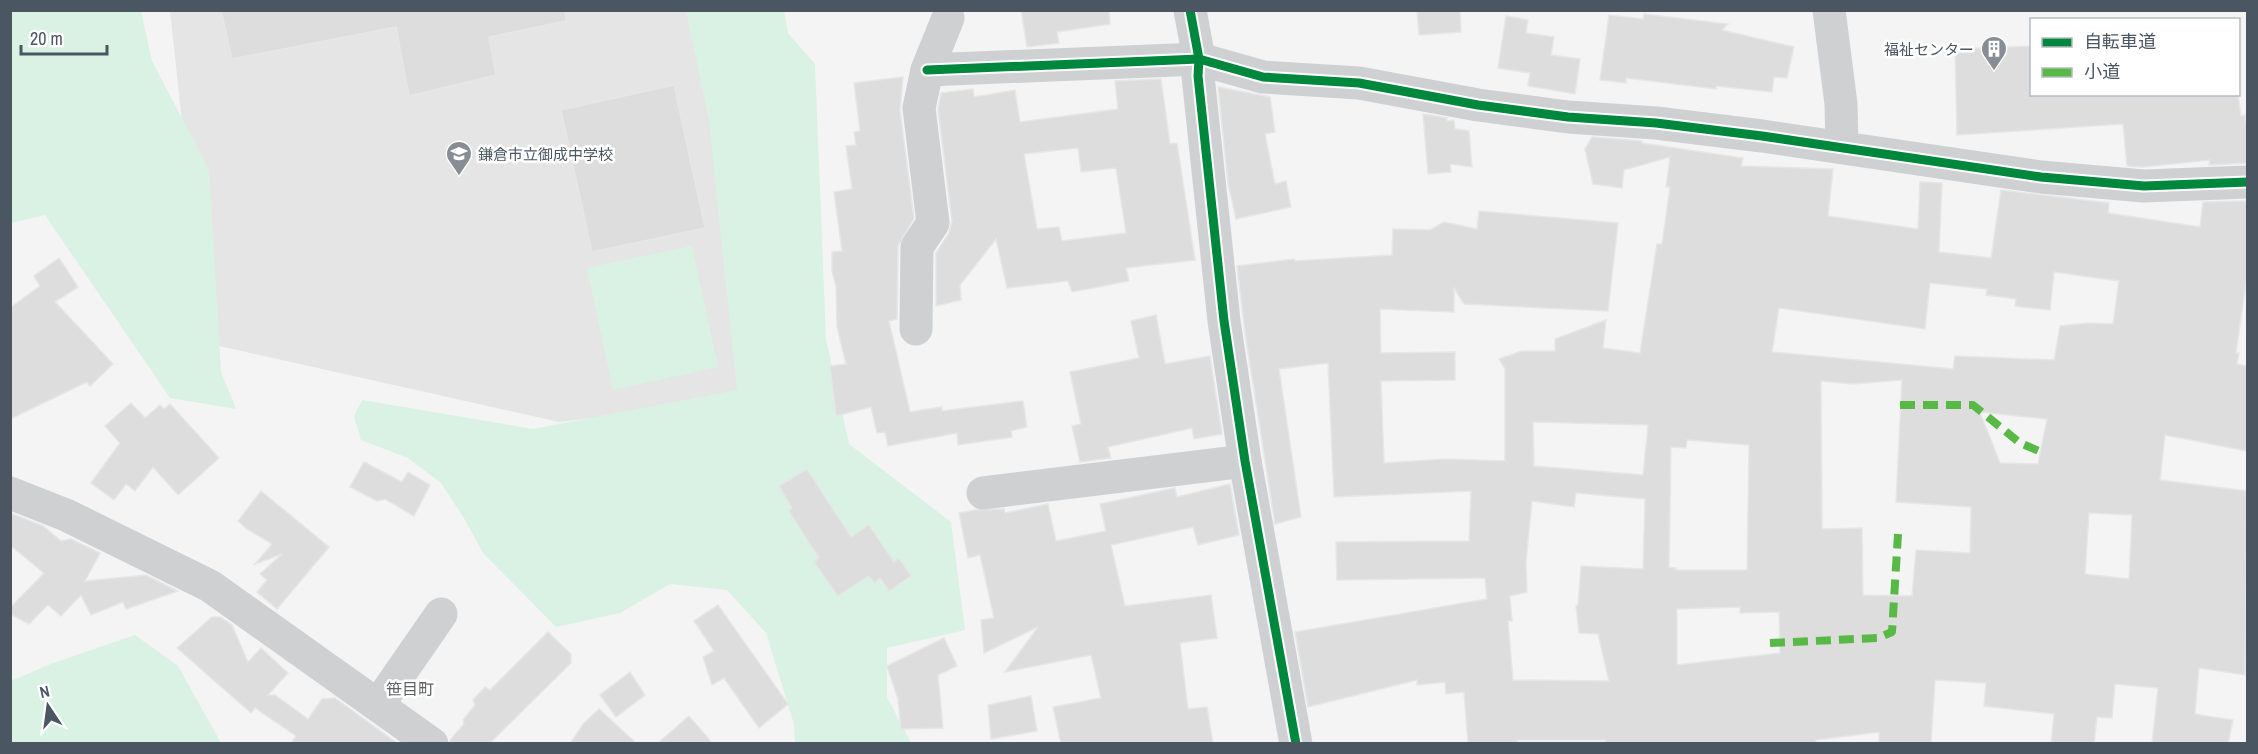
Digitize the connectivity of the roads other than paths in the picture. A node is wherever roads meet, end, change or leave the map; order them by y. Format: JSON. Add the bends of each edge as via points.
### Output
{"nodes":[{"id":1,"x":1190,"y":10,"type":"edge"},
{"id":2,"x":1830,"y":10,"type":"edge"},
{"id":3,"x":948,"y":18,"type":"dead end"},
{"id":4,"x":1199,"y":59,"type":"junction"},
{"id":5,"x":927,"y":70,"type":"junction"},
{"id":6,"x":1842,"y":147,"type":"junction"},
{"id":7,"x":2247,"y":182,"type":"edge"},
{"id":8,"x":916,"y":329,"type":"dead end"},
{"id":9,"x":1245,"y":461,"type":"junction"},
{"id":10,"x":10,"y":493,"type":"edge"},
{"id":11,"x":982,"y":493,"type":"dead end"},
{"id":12,"x":441,"y":614,"type":"dead end"},
{"id":13,"x":378,"y":705,"type":"junction"},
{"id":14,"x":432,"y":744,"type":"edge"},
{"id":15,"x":1296,"y":744,"type":"edge"}],
"edges":[{"from":1,"to":4,"type":"street"},
{"from":2,"to":6,"type":"street"},
{"from":3,"to":5,"type":"street"},
{"from":4,"to":5,"type":"street"},
{"from":4,"to":6,"type":"street","via":[[1263,77],[1359,83],[1568,117],[1656,123]]},
{"from":4,"to":9,"type":"street","via":[[1210,206]]},
{"from":5,"to":8,"type":"street","via":[[919,108],[933,223],[917,247]]},
{"from":6,"to":7,"type":"street","via":[[2073,180],[2144,186]]},
{"from":9,"to":11,"type":"street"},
{"from":9,"to":15,"type":"street"},
{"from":10,"to":13,"type":"street","via":[[66,515],[210,586]]},
{"from":12,"to":13,"type":"street"},
{"from":13,"to":14,"type":"street"}]}
